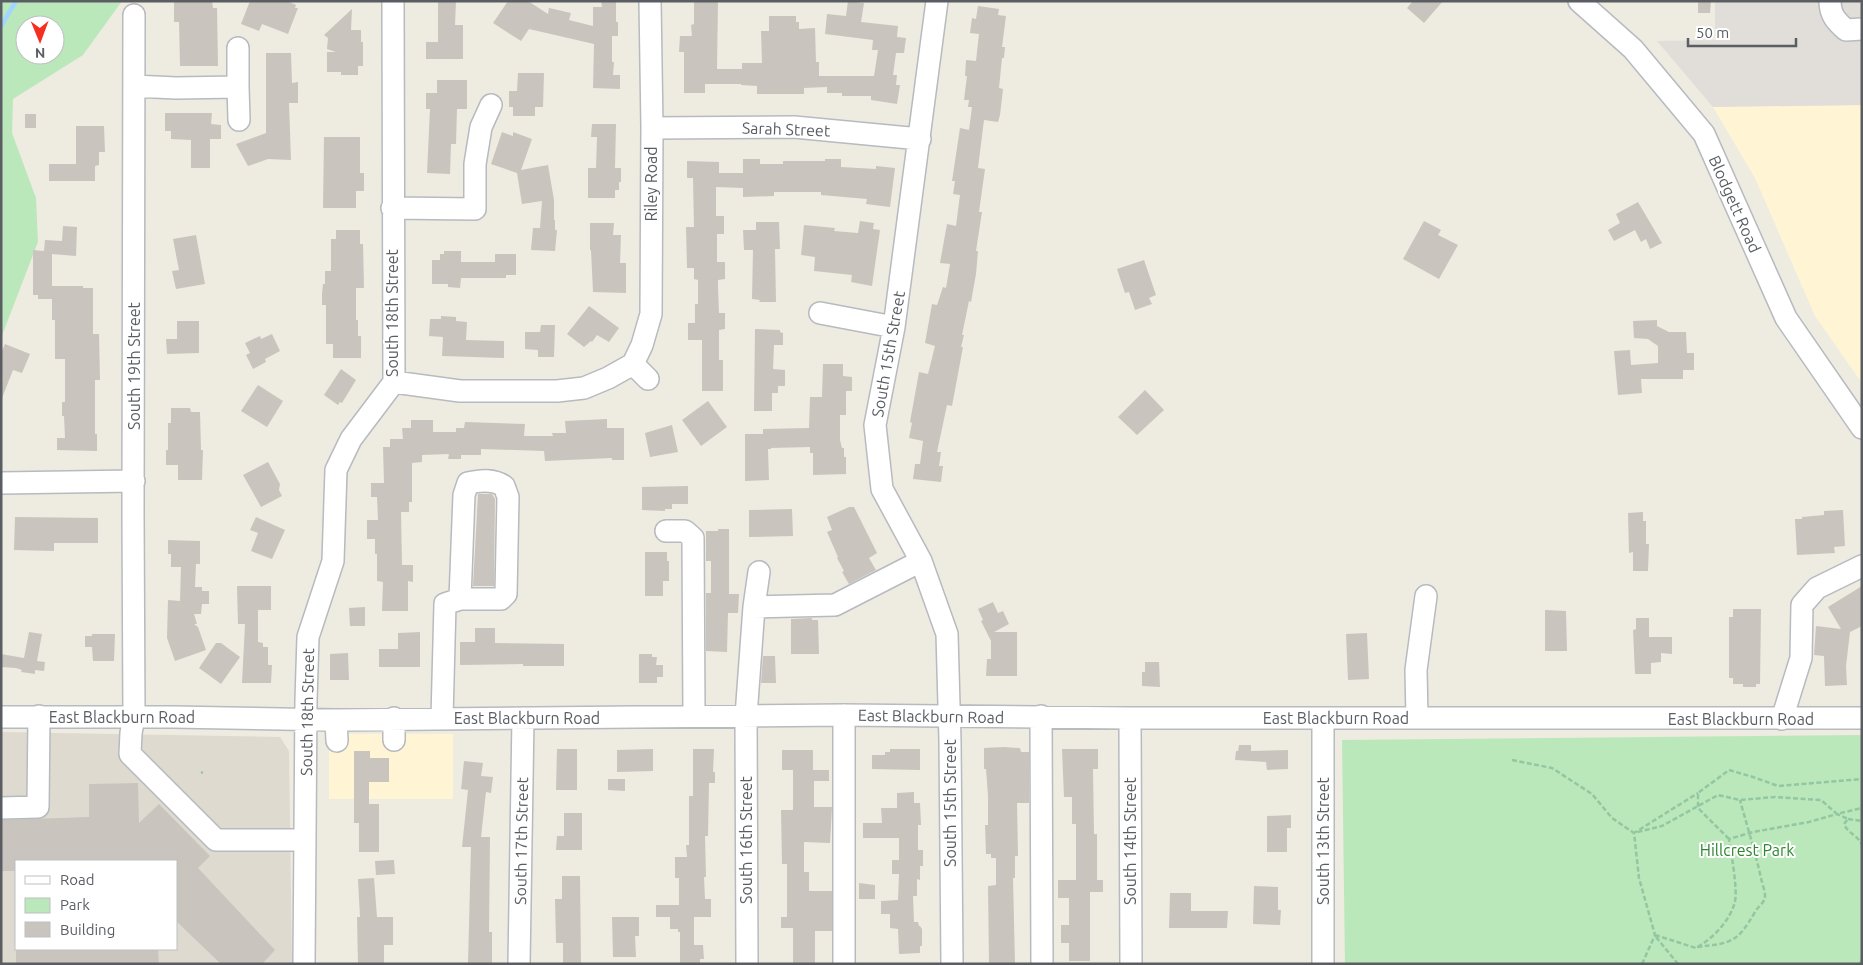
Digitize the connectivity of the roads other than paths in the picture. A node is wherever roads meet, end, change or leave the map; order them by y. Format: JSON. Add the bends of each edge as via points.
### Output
{"nodes":[{"id":1,"x":393,"y":1,"type":"edge"},
{"id":2,"x":650,"y":1,"type":"edge"},
{"id":3,"x":937,"y":1,"type":"edge"},
{"id":4,"x":1579,"y":1,"type":"edge"},
{"id":5,"x":1830,"y":1,"type":"edge"},
{"id":6,"x":134,"y":15,"type":"dead end"},
{"id":7,"x":1862,"y":29,"type":"edge"},
{"id":8,"x":238,"y":48,"type":"dead end"},
{"id":9,"x":134,"y":86,"type":"junction"},
{"id":10,"x":238,"y":87,"type":"junction"},
{"id":11,"x":491,"y":105,"type":"dead end"},
{"id":12,"x":239,"y":120,"type":"dead end"},
{"id":13,"x":652,"y":128,"type":"junction"},
{"id":14,"x":920,"y":139,"type":"junction"},
{"id":15,"x":392,"y":208,"type":"junction"},
{"id":16,"x":820,"y":313,"type":"dead end"},
{"id":17,"x":894,"y":327,"type":"junction"},
{"id":18,"x":632,"y":364,"type":"junction"},
{"id":19,"x":648,"y":379,"type":"dead end"},
{"id":20,"x":394,"y":382,"type":"junction"},
{"id":21,"x":1862,"y":428,"type":"edge"},
{"id":22,"x":134,"y":481,"type":"junction"},
{"id":23,"x":1,"y":483,"type":"edge"},
{"id":24,"x":666,"y":531,"type":"dead end"},
{"id":25,"x":921,"y":560,"type":"junction"},
{"id":26,"x":1862,"y":566,"type":"edge"},
{"id":27,"x":759,"y":572,"type":"dead end"},
{"id":28,"x":1426,"y":596,"type":"dead end"},
{"id":29,"x":460,"y":599,"type":"junction"},
{"id":30,"x":754,"y":607,"type":"junction"},
{"id":31,"x":844,"y":715,"type":"junction"},
{"id":32,"x":39,"y":716,"type":"junction"},
{"id":33,"x":694,"y":716,"type":"junction"},
{"id":34,"x":746,"y":716,"type":"junction"},
{"id":35,"x":1041,"y":716,"type":"junction"},
{"id":36,"x":1,"y":717,"type":"edge"},
{"id":37,"x":134,"y":717,"type":"junction"},
{"id":38,"x":949,"y":717,"type":"junction"},
{"id":39,"x":394,"y":718,"type":"junction"},
{"id":40,"x":442,"y":718,"type":"junction"},
{"id":41,"x":523,"y":718,"type":"junction"},
{"id":42,"x":1130,"y":718,"type":"junction"},
{"id":43,"x":1323,"y":718,"type":"junction"},
{"id":44,"x":1417,"y":718,"type":"junction"},
{"id":45,"x":1862,"y":718,"type":"edge"},
{"id":46,"x":306,"y":719,"type":"junction"},
{"id":47,"x":336,"y":720,"type":"junction"},
{"id":48,"x":1782,"y":720,"type":"junction"},
{"id":49,"x":394,"y":740,"type":"dead end"},
{"id":50,"x":337,"y":741,"type":"dead end"},
{"id":51,"x":1,"y":808,"type":"edge"},
{"id":52,"x":305,"y":840,"type":"junction"},
{"id":53,"x":304,"y":964,"type":"edge"},
{"id":54,"x":519,"y":964,"type":"edge"},
{"id":55,"x":747,"y":964,"type":"edge"},
{"id":56,"x":844,"y":964,"type":"edge"},
{"id":57,"x":952,"y":964,"type":"edge"},
{"id":58,"x":1042,"y":964,"type":"edge"},
{"id":59,"x":1131,"y":964,"type":"edge"},
{"id":60,"x":1323,"y":964,"type":"edge"}],
"edges":[{"from":1,"to":15,"type":"street","name":"South 18th Street"},
{"from":2,"to":13,"type":"street","name":"Riley Road"},
{"from":3,"to":14,"type":"street","name":"South 15th Street"},
{"from":4,"to":21,"type":"street","name":"Blodgett Road","via":[[1633,49],[1704,134],[1786,318]]},
{"from":5,"to":7,"type":"street","via":[[1830,11],[1846,30]]},
{"from":6,"to":9,"type":"street","name":"South 19th Street"},
{"from":8,"to":10,"type":"street"},
{"from":9,"to":10,"type":"street"},
{"from":9,"to":22,"type":"street","name":"South 19th Street"},
{"from":10,"to":12,"type":"street"},
{"from":11,"to":15,"type":"street","via":[[481,127],[475,164],[475,210]]},
{"from":13,"to":14,"type":"street","name":"Sarah Street","via":[[794,127]]},
{"from":13,"to":18,"type":"street","name":"Riley Road","via":[[651,314],[642,345]]},
{"from":14,"to":17,"type":"street","name":"South 15th Street"},
{"from":15,"to":20,"type":"street","name":"South 18th Street"},
{"from":16,"to":17,"type":"street"},
{"from":17,"to":25,"type":"street","name":"South 15th Street","via":[[875,425],[882,489]]},
{"from":18,"to":19,"type":"street"},
{"from":18,"to":20,"type":"street","via":[[584,388],[558,391],[460,391]]},
{"from":20,"to":46,"type":"street","name":"South 18th Street","via":[[351,439],[336,470],[333,562],[308,637]]},
{"from":22,"to":23,"type":"street"},
{"from":22,"to":37,"type":"street","name":"South 19th Street"},
{"from":24,"to":33,"type":"street","via":[[685,531],[693,538]]},
{"from":25,"to":30,"type":"street","via":[[835,605]]},
{"from":25,"to":38,"type":"street","name":"South 15th Street","via":[[947,634]]},
{"from":26,"to":48,"type":"street","via":[[1817,588],[1802,605],[1802,658]]},
{"from":27,"to":30,"type":"street","name":"South 16th Street"},
{"from":28,"to":44,"type":"street","via":[[1416,670]]},
{"from":29,"to":29,"type":"street","via":[[464,495],[468,483],[496,481],[504,486],[508,497],[506,594],[501,599]]},
{"from":29,"to":40,"type":"street","via":[[445,604]]},
{"from":30,"to":34,"type":"street","name":"South 16th Street"},
{"from":31,"to":34,"type":"street","name":"East Blackburn Road"},
{"from":31,"to":38,"type":"street","name":"East Blackburn Road"},
{"from":31,"to":56,"type":"street"},
{"from":32,"to":36,"type":"street","name":"East Blackburn Road"},
{"from":32,"to":37,"type":"street","name":"East Blackburn Road"},
{"from":32,"to":51,"type":"street","via":[[38,807]]},
{"from":33,"to":34,"type":"street","name":"East Blackburn Road"},
{"from":33,"to":41,"type":"street","name":"East Blackburn Road"},
{"from":34,"to":55,"type":"street","name":"South 16th Street"},
{"from":35,"to":38,"type":"street","name":"East Blackburn Road"},
{"from":35,"to":42,"type":"street","name":"East Blackburn Road"},
{"from":35,"to":58,"type":"street"},
{"from":37,"to":46,"type":"street","name":"East Blackburn Road"},
{"from":37,"to":52,"type":"street","name":"South 19th Street","via":[[130,754],[216,840]]},
{"from":38,"to":57,"type":"street","name":"South 15th Street"},
{"from":39,"to":40,"type":"street","name":"East Blackburn Road"},
{"from":39,"to":47,"type":"street","name":"East Blackburn Road"},
{"from":39,"to":49,"type":"street"},
{"from":40,"to":41,"type":"street","name":"East Blackburn Road"},
{"from":41,"to":54,"type":"street","name":"South 17th Street"},
{"from":42,"to":43,"type":"street","name":"East Blackburn Road"},
{"from":42,"to":59,"type":"street","name":"South 14th Street"},
{"from":43,"to":44,"type":"street","name":"East Blackburn Road"},
{"from":43,"to":60,"type":"street","name":"South 13th Street"},
{"from":44,"to":48,"type":"street","name":"East Blackburn Road"},
{"from":45,"to":48,"type":"street","name":"East Blackburn Road"},
{"from":46,"to":47,"type":"street","name":"East Blackburn Road"},
{"from":46,"to":52,"type":"street","name":"South 18th Street"},
{"from":47,"to":50,"type":"street"},
{"from":52,"to":53,"type":"street","name":"South 18th Street"}]}
